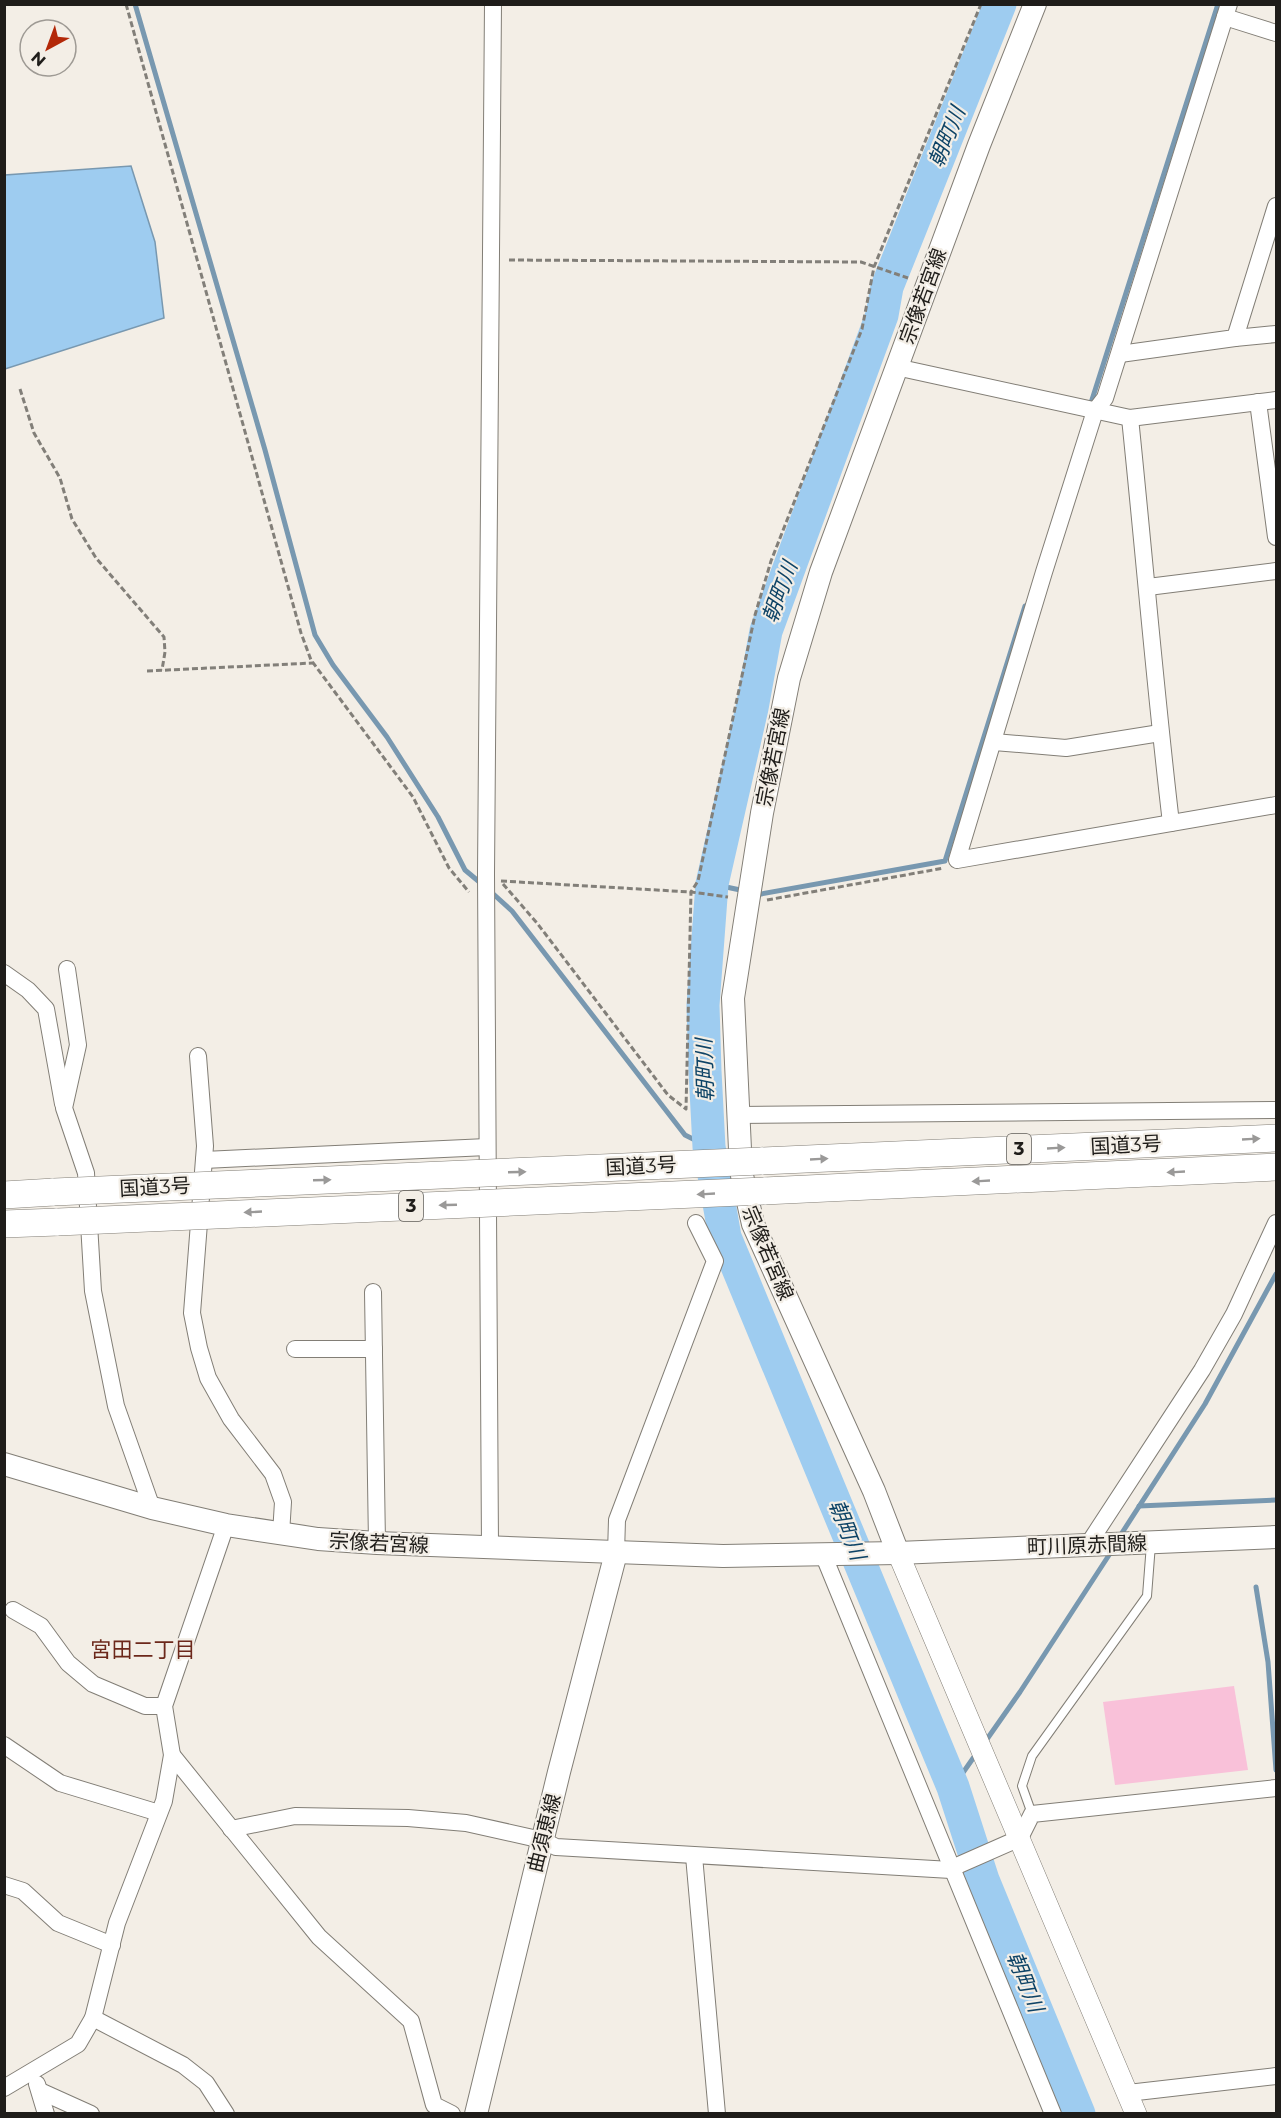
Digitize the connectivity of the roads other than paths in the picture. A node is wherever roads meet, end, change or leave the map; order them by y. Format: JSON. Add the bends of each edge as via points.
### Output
{"nodes":[{"id":1,"x":493,"y":4,"type":"edge"},
{"id":2,"x":1035,"y":4,"type":"edge"},
{"id":3,"x":1227,"y":11,"type":"edge"},
{"id":4,"x":1276,"y":33,"type":"edge"},
{"id":5,"x":1276,"y":206,"type":"edge"},
{"id":6,"x":1276,"y":334,"type":"edge"},
{"id":7,"x":1235,"y":338,"type":"junction"},
{"id":8,"x":1120,"y":354,"type":"junction"},
{"id":9,"x":896,"y":367,"type":"junction"},
{"id":10,"x":1276,"y":400,"type":"edge"},
{"id":11,"x":1258,"y":402,"type":"junction"},
{"id":12,"x":1095,"y":411,"type":"junction"},
{"id":13,"x":1130,"y":418,"type":"junction"},
{"id":14,"x":1272,"y":466,"type":"edge"},
{"id":15,"x":1276,"y":537,"type":"edge"},
{"id":16,"x":1276,"y":571,"type":"edge"},
{"id":17,"x":1148,"y":587,"type":"junction"},
{"id":18,"x":1160,"y":733,"type":"junction"},
{"id":19,"x":994,"y":742,"type":"junction"},
{"id":20,"x":1276,"y":804,"type":"edge"},
{"id":21,"x":1170,"y":823,"type":"junction"},
{"id":22,"x":67,"y":969,"type":"dead end"},
{"id":23,"x":4,"y":973,"type":"edge"},
{"id":24,"x":198,"y":1056,"type":"dead end"},
{"id":25,"x":64,"y":1108,"type":"junction"},
{"id":26,"x":1276,"y":1110,"type":"edge"},
{"id":27,"x":736,"y":1115,"type":"junction"},
{"id":28,"x":1276,"y":1138,"type":"edge"},
{"id":29,"x":487,"y":1148,"type":"junction"},
{"id":30,"x":204,"y":1161,"type":"junction"},
{"id":31,"x":1276,"y":1167,"type":"edge"},
{"id":32,"x":4,"y":1195,"type":"edge"},
{"id":33,"x":696,"y":1223,"type":"dead end"},
{"id":34,"x":1276,"y":1223,"type":"edge"},
{"id":35,"x":4,"y":1224,"type":"edge"},
{"id":36,"x":373,"y":1292,"type":"dead end"},
{"id":37,"x":295,"y":1349,"type":"dead end"},
{"id":38,"x":374,"y":1349,"type":"junction"},
{"id":39,"x":4,"y":1464,"type":"edge"},
{"id":40,"x":152,"y":1508,"type":"junction"},
{"id":41,"x":226,"y":1525,"type":"junction"},
{"id":42,"x":280,"y":1534,"type":"junction"},
{"id":43,"x":1276,"y":1537,"type":"edge"},
{"id":44,"x":377,"y":1543,"type":"junction"},
{"id":45,"x":1089,"y":1543,"type":"junction"},
{"id":46,"x":1151,"y":1543,"type":"junction"},
{"id":47,"x":490,"y":1548,"type":"junction"},
{"id":48,"x":616,"y":1553,"type":"junction"},
{"id":49,"x":898,"y":1553,"type":"junction"},
{"id":50,"x":823,"y":1554,"type":"junction"},
{"id":51,"x":13,"y":1610,"type":"dead end"},
{"id":52,"x":164,"y":1706,"type":"junction"},
{"id":53,"x":4,"y":1745,"type":"edge"},
{"id":54,"x":172,"y":1755,"type":"junction"},
{"id":55,"x":1276,"y":1788,"type":"edge"},
{"id":56,"x":159,"y":1813,"type":"junction"},
{"id":57,"x":1032,"y":1814,"type":"junction"},
{"id":58,"x":231,"y":1829,"type":"junction"},
{"id":59,"x":1020,"y":1838,"type":"junction"},
{"id":60,"x":542,"y":1840,"type":"junction"},
{"id":61,"x":694,"y":1856,"type":"junction"},
{"id":62,"x":952,"y":1869,"type":"junction"},
{"id":63,"x":4,"y":1885,"type":"edge"},
{"id":64,"x":112,"y":1945,"type":"junction"},
{"id":65,"x":93,"y":2018,"type":"junction"},
{"id":66,"x":32,"y":2072,"type":"junction"},
{"id":67,"x":1276,"y":2076,"type":"edge"},
{"id":68,"x":4,"y":2088,"type":"edge"},
{"id":69,"x":40,"y":2091,"type":"junction"},
{"id":70,"x":1128,"y":2093,"type":"junction"},
{"id":71,"x":46,"y":2114,"type":"edge"},
{"id":72,"x":91,"y":2114,"type":"edge"},
{"id":73,"x":226,"y":2114,"type":"edge"},
{"id":74,"x":452,"y":2114,"type":"edge"},
{"id":75,"x":476,"y":2114,"type":"edge"},
{"id":76,"x":717,"y":2114,"type":"edge"},
{"id":77,"x":1053,"y":2114,"type":"edge"},
{"id":78,"x":1136,"y":2114,"type":"edge"}],
"edges":[{"from":1,"to":29,"type":"street","via":[[493,878],[486,907]]},
{"from":2,"to":9,"type":"main road","name":"宗像若宮線"},
{"from":3,"to":4,"type":"street"},
{"from":3,"to":8,"type":"street"},
{"from":5,"to":7,"type":"street"},
{"from":6,"to":7,"type":"street"},
{"from":7,"to":8,"type":"street"},
{"from":8,"to":12,"type":"street","via":[[1105,398]]},
{"from":9,"to":12,"type":"street"},
{"from":9,"to":27,"type":"main road","name":"宗像若宮線","via":[[821,572],[789,678],[747,899],[733,998]]},
{"from":10,"to":11,"type":"street"},
{"from":11,"to":13,"type":"street"},
{"from":11,"to":14,"type":"street"},
{"from":12,"to":13,"type":"street"},
{"from":12,"to":19,"type":"street"},
{"from":13,"to":17,"type":"street"},
{"from":14,"to":15,"type":"street"},
{"from":16,"to":17,"type":"street"},
{"from":17,"to":18,"type":"street"},
{"from":18,"to":19,"type":"street","via":[[1066,748]]},
{"from":18,"to":21,"type":"street"},
{"from":19,"to":21,"type":"street","via":[[957,860]]},
{"from":20,"to":21,"type":"street"},
{"from":22,"to":25,"type":"street","via":[[78,1045]]},
{"from":23,"to":25,"type":"street","via":[[46,1009]]},
{"from":24,"to":30,"type":"street"},
{"from":25,"to":40,"type":"street","via":[[86,1173],[93,1291],[116,1406]]},
{"from":26,"to":27,"type":"street"},
{"from":27,"to":49,"type":"main road","name":"宗像若宮線","via":[[742,1180],[753,1224],[874,1491]]},
{"from":32,"to":28,"type":"highway","name":"国道3号","number":"3","one_way":true,"bridge":true},
{"from":29,"to":30,"type":"street"},
{"from":29,"to":47,"type":"street"},
{"from":30,"to":42,"type":"street","via":[[192,1313],[199,1348],[208,1378],[231,1419],[273,1474],[283,1502]]},
{"from":31,"to":35,"type":"highway","name":"国道3号","number":"3","one_way":true,"bridge":true},
{"from":33,"to":48,"type":"street","via":[[715,1261],[617,1520]]},
{"from":34,"to":45,"type":"street","via":[[1234,1314],[1202,1370]]},
{"from":36,"to":38,"type":"street"},
{"from":37,"to":38,"type":"street"},
{"from":38,"to":44,"type":"street"},
{"from":39,"to":40,"type":"main road","name":"宗像若宮線"},
{"from":40,"to":41,"type":"main road","name":"宗像若宮線"},
{"from":41,"to":42,"type":"main road","name":"宗像若宮線"},
{"from":41,"to":52,"type":"street"},
{"from":42,"to":44,"type":"main road","name":"宗像若宮線"},
{"from":43,"to":46,"type":"main road","name":"町川原赤間線"},
{"from":44,"to":47,"type":"main road","name":"宗像若宮線"},
{"from":45,"to":46,"type":"main road","name":"町川原赤間線"},
{"from":45,"to":49,"type":"main road","name":"町川原赤間線"},
{"from":46,"to":57,"type":"lane","via":[[1147,1596],[1032,1756],[1022,1786]]},
{"from":47,"to":48,"type":"main road","name":"宗像若宮線"},
{"from":48,"to":50,"type":"main road","name":"宗像若宮線"},
{"from":48,"to":60,"type":"main road","name":"曲須恵線"},
{"from":49,"to":50,"type":"main road","name":"宗像若宮線"},
{"from":49,"to":59,"type":"street"},
{"from":50,"to":62,"type":"street"},
{"from":51,"to":52,"type":"street","via":[[41,1626],[68,1663],[93,1684],[145,1706]]},
{"from":52,"to":54,"type":"street"},
{"from":53,"to":56,"type":"street","via":[[60,1783]]},
{"from":54,"to":56,"type":"street"},
{"from":54,"to":58,"type":"street"},
{"from":55,"to":57,"type":"street"},
{"from":56,"to":64,"type":"street"},
{"from":57,"to":59,"type":"street"},
{"from":58,"to":60,"type":"street","via":[[295,1816],[408,1818],[466,1823]]},
{"from":58,"to":74,"type":"street","via":[[320,1937],[411,2021],[434,2105]]},
{"from":59,"to":62,"type":"street"},
{"from":59,"to":70,"type":"street"},
{"from":60,"to":61,"type":"street","via":[[556,1847]]},
{"from":60,"to":75,"type":"main road","name":"曲須恵線"},
{"from":61,"to":62,"type":"street"},
{"from":61,"to":76,"type":"street"},
{"from":62,"to":77,"type":"street"},
{"from":63,"to":64,"type":"street","via":[[23,1891],[58,1923]]},
{"from":64,"to":65,"type":"street"},
{"from":65,"to":66,"type":"street","via":[[78,2044]]},
{"from":65,"to":73,"type":"street","via":[[183,2065],[206,2084]]},
{"from":66,"to":68,"type":"street"},
{"from":66,"to":69,"type":"street"},
{"from":67,"to":70,"type":"street"},
{"from":69,"to":71,"type":"street"},
{"from":69,"to":72,"type":"street"},
{"from":70,"to":78,"type":"street"}]}
